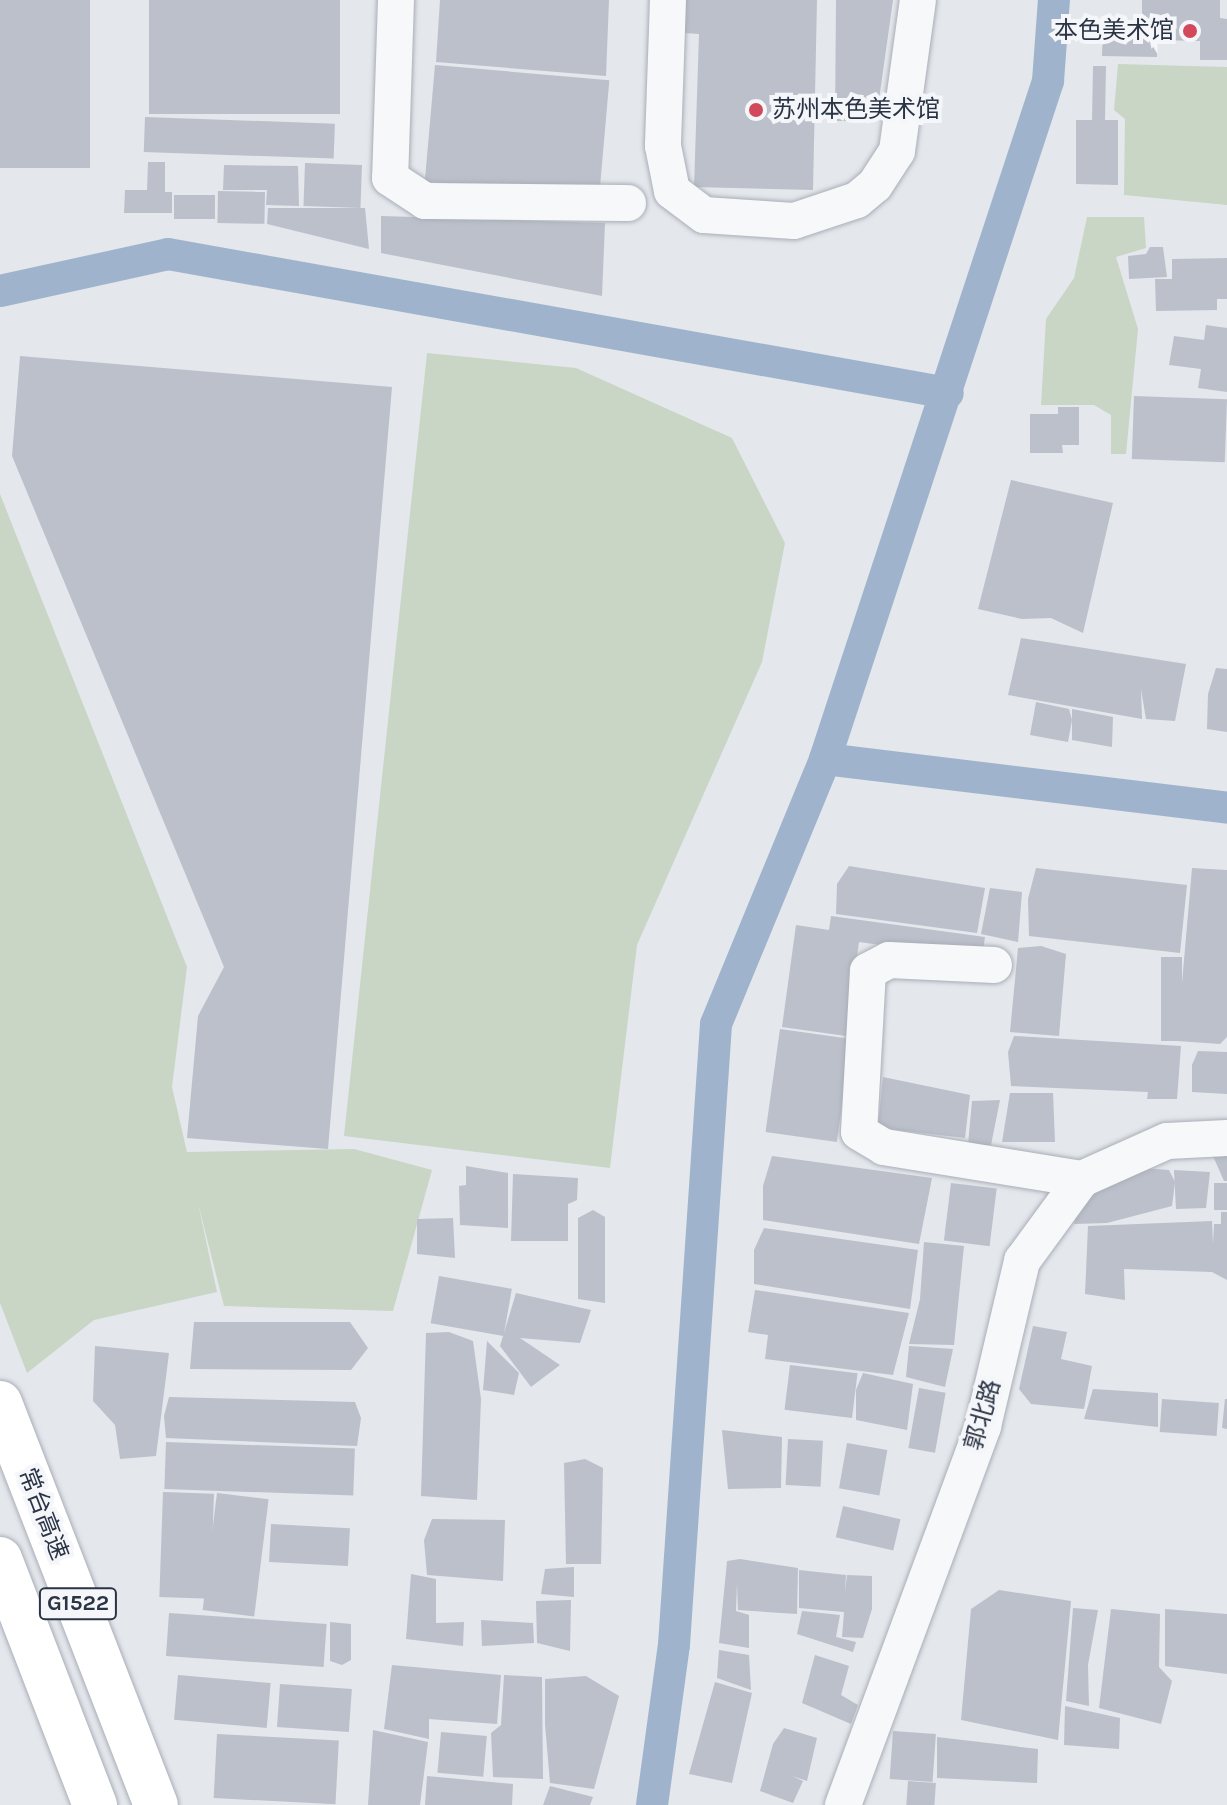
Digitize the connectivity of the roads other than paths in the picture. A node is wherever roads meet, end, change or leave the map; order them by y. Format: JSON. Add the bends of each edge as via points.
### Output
{"nodes":[{"id":1,"x":396,"y":0,"type":"edge"},
{"id":2,"x":668,"y":0,"type":"edge"},
{"id":3,"x":918,"y":0,"type":"edge"},
{"id":4,"x":628,"y":203,"type":"dead end"},
{"id":5,"x":994,"y":965,"type":"dead end"},
{"id":6,"x":1227,"y":1138,"type":"edge"},
{"id":7,"x":1082,"y":1179,"type":"junction"},
{"id":8,"x":0,"y":1403,"type":"edge"},
{"id":9,"x":0,"y":1559,"type":"edge"},
{"id":10,"x":95,"y":1805,"type":"edge"},
{"id":11,"x":156,"y":1805,"type":"edge"},
{"id":12,"x":843,"y":1805,"type":"edge"}],
"edges":[{"from":1,"to":4,"type":"street","via":[[390,178],[425,201]]},
{"from":2,"to":3,"type":"street","via":[[663,146],[672,191],[704,215],[794,221],[857,200],[875,185],[897,151]]},
{"from":5,"to":7,"type":"street","via":[[889,960],[868,971],[859,1132],[884,1147]]},
{"from":6,"to":7,"type":"street","name":"郭北路","via":[[1167,1141]]},
{"from":7,"to":12,"type":"street","name":"郭北路","via":[[1022,1261],[983,1426]]},
{"from":8,"to":11,"type":"highway","name":"常台高速","number":"G1522"},
{"from":9,"to":10,"type":"highway","number":"G1522"}]}
